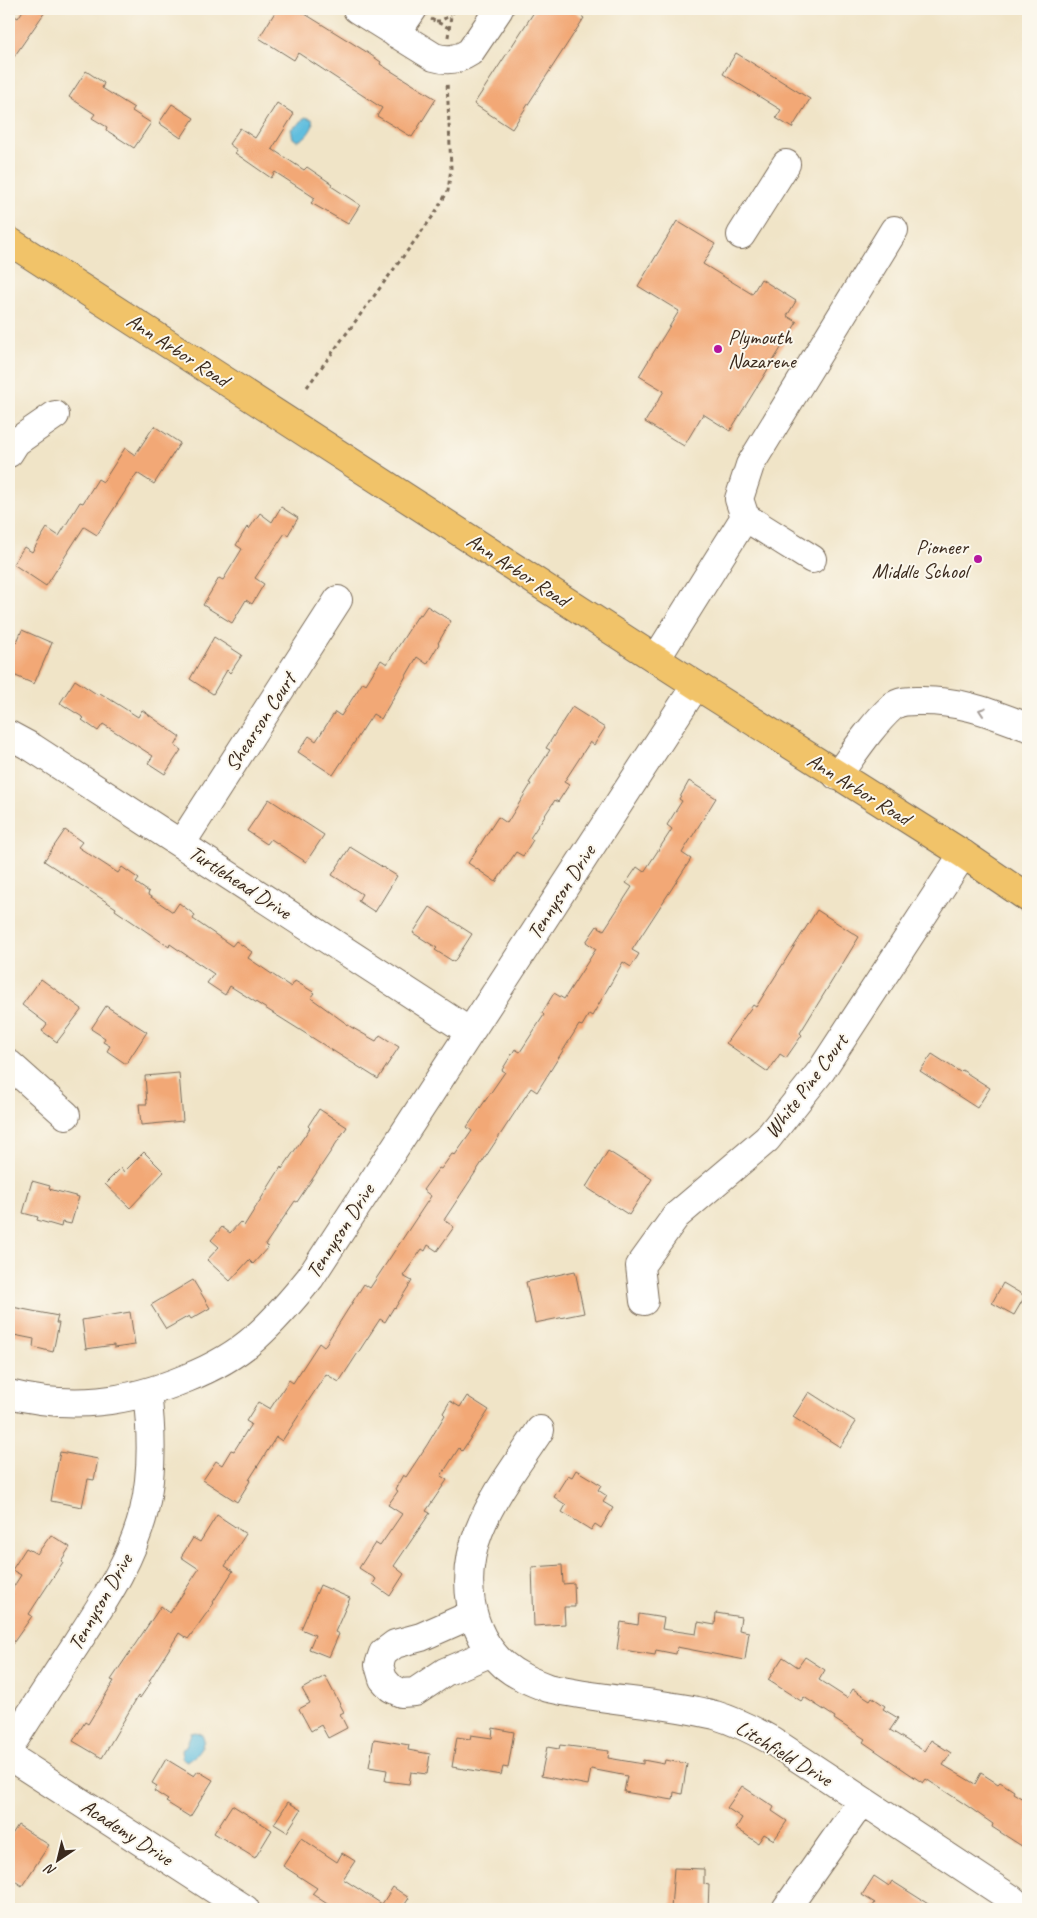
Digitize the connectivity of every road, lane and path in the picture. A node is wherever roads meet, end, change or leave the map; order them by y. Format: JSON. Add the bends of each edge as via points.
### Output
{"nodes":[{"id":1,"x":357,"y":9,"type":"edge"},
{"id":2,"x":455,"y":9,"type":"edge"},
{"id":3,"x":499,"y":9,"type":"edge"},
{"id":4,"x":452,"y":15,"type":"junction"},
{"id":5,"x":426,"y":16,"type":"edge"},
{"id":6,"x":449,"y":28,"type":"junction"},
{"id":7,"x":396,"y":34,"type":"junction"},
{"id":8,"x":448,"y":41,"type":"dead end"},
{"id":9,"x":447,"y":72,"type":"dead end"},
{"id":10,"x":786,"y":164,"type":"dead end"},
{"id":11,"x":894,"y":230,"type":"dead end"},
{"id":12,"x":741,"y":235,"type":"dead end"},
{"id":13,"x":9,"y":241,"type":"edge"},
{"id":14,"x":307,"y":387,"type":"dead end"},
{"id":15,"x":54,"y":415,"type":"dead end"},
{"id":16,"x":9,"y":453,"type":"edge"},
{"id":17,"x":745,"y":517,"type":"junction"},
{"id":18,"x":812,"y":559,"type":"dead end"},
{"id":19,"x":338,"y":600,"type":"dead end"},
{"id":20,"x":656,"y":659,"type":"junction"},
{"id":21,"x":696,"y":685,"type":"junction"},
{"id":22,"x":1028,"y":727,"type":"edge"},
{"id":23,"x":9,"y":735,"type":"edge"},
{"id":24,"x":838,"y":776,"type":"junction"},
{"id":25,"x":182,"y":844,"type":"junction"},
{"id":26,"x":963,"y":854,"type":"junction"},
{"id":27,"x":1028,"y":898,"type":"edge"},
{"id":28,"x":470,"y":1032,"type":"junction"},
{"id":29,"x":9,"y":1064,"type":"edge"},
{"id":30,"x":66,"y":1115,"type":"dead end"},
{"id":31,"x":644,"y":1301,"type":"dead end"},
{"id":32,"x":146,"y":1393,"type":"junction"},
{"id":33,"x":9,"y":1394,"type":"edge"},
{"id":34,"x":540,"y":1430,"type":"dead end"},
{"id":35,"x":473,"y":1614,"type":"junction"},
{"id":36,"x":492,"y":1652,"type":"junction"},
{"id":37,"x":9,"y":1748,"type":"edge"},
{"id":38,"x":9,"y":1756,"type":"edge"},
{"id":39,"x":862,"y":1801,"type":"junction"},
{"id":40,"x":237,"y":1907,"type":"edge"},
{"id":41,"x":786,"y":1909,"type":"edge"},
{"id":42,"x":1023,"y":1909,"type":"edge"}],
"edges":[{"from":1,"to":7,"type":"street"},
{"from":2,"to":4,"type":"path"},
{"from":3,"to":7,"type":"street","via":[[474,46],[455,59],[434,57]]},
{"from":4,"to":5,"type":"path","via":[[440,21]]},
{"from":4,"to":6,"type":"path"},
{"from":5,"to":6,"type":"path"},
{"from":5,"to":7,"type":"street"},
{"from":6,"to":8,"type":"path"},
{"from":9,"to":14,"type":"path","via":[[448,191]]},
{"from":10,"to":12,"type":"street"},
{"from":11,"to":17,"type":"street","via":[[750,465],[739,499]]},
{"from":13,"to":20,"type":"main road","name":"Ann Arbor Road"},
{"from":15,"to":16,"type":"street","via":[[16,442]]},
{"from":17,"to":18,"type":"street"},
{"from":17,"to":20,"type":"street"},
{"from":19,"to":25,"type":"street","name":"Shearson Court"},
{"from":20,"to":21,"type":"main road","name":"Ann Arbor Road"},
{"from":21,"to":24,"type":"main road","name":"Ann Arbor Road"},
{"from":21,"to":28,"type":"street","name":"Tennyson Drive"},
{"from":22,"to":24,"type":"street","one_way":true,"via":[[963,704],[907,701],[894,705]]},
{"from":23,"to":25,"type":"street","name":"Turtlehead Drive"},
{"from":24,"to":26,"type":"main road","name":"Ann Arbor Road"},
{"from":25,"to":28,"type":"street","name":"Turtlehead Drive"},
{"from":26,"to":27,"type":"main road","name":"Ann Arbor Road"},
{"from":26,"to":31,"type":"street","name":"White Pine Court","via":[[822,1071],[767,1140],[676,1216],[640,1266]]},
{"from":28,"to":32,"type":"street","name":"Tennyson Drive","via":[[310,1278],[287,1308],[226,1359]]},
{"from":29,"to":30,"type":"street"},
{"from":32,"to":33,"type":"street","via":[[99,1402],[69,1403]]},
{"from":32,"to":37,"type":"street","name":"Tennyson Drive","via":[[151,1432],[150,1472],[144,1510],[132,1548],[109,1592]]},
{"from":34,"to":35,"type":"street","name":"Litchfield Drive","via":[[491,1504],[479,1531],[470,1571],[469,1593]]},
{"from":35,"to":36,"type":"street","name":"Litchfield Drive"},
{"from":35,"to":36,"type":"street","via":[[389,1648],[383,1653],[379,1665],[383,1679],[401,1694],[415,1692],[445,1672]]},
{"from":36,"to":39,"type":"street","name":"Litchfield Drive","via":[[519,1675],[548,1688],[695,1711],[734,1722],[771,1740]]},
{"from":38,"to":40,"type":"street","name":"Academy Drive"},
{"from":39,"to":41,"type":"street"},
{"from":39,"to":42,"type":"street","name":"Litchfield Drive"}]}
